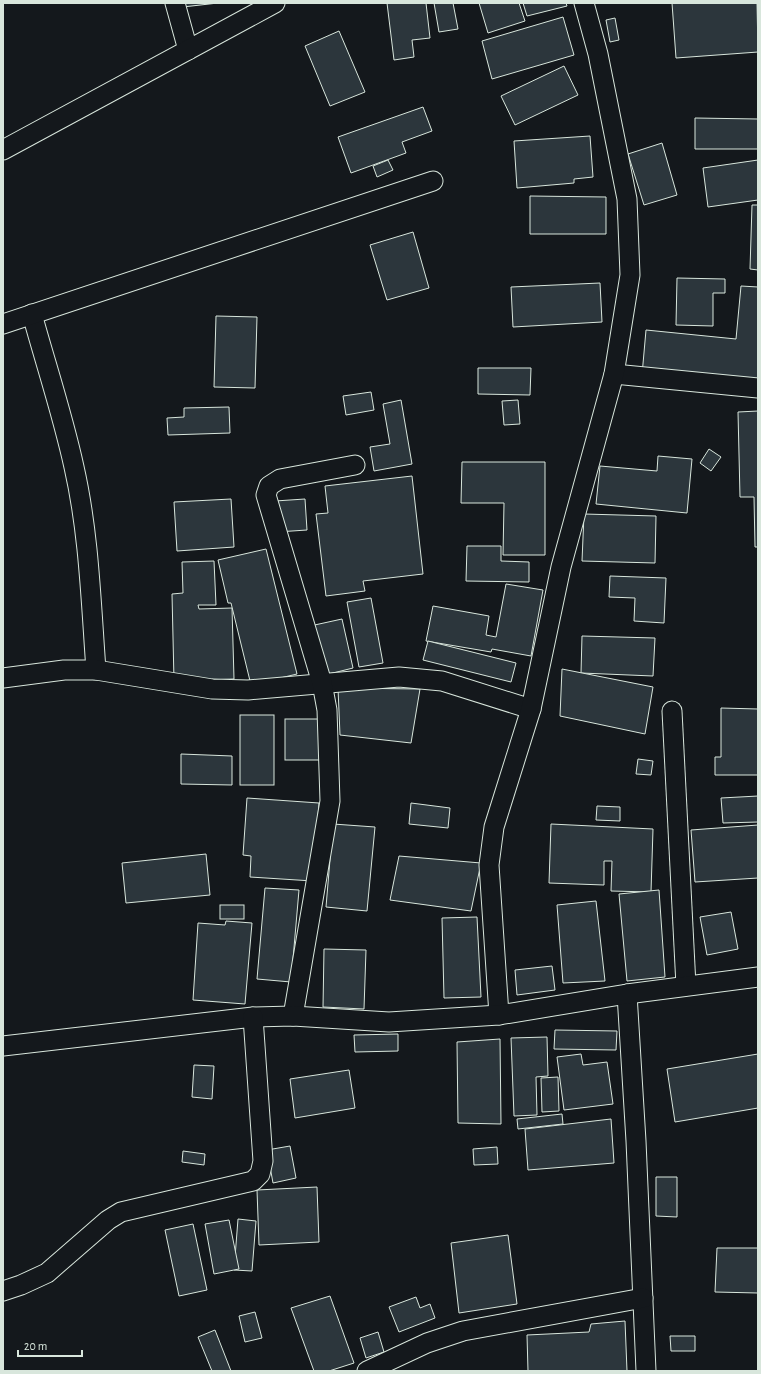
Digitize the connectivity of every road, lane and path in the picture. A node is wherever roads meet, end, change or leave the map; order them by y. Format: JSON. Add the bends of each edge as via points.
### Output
{"nodes":[{"id":1,"x":174,"y":3,"type":"edge"},
{"id":2,"x":275,"y":3,"type":"edge"},
{"id":3,"x":584,"y":3,"type":"edge"},
{"id":4,"x":188,"y":50,"type":"junction"},
{"id":5,"x":3,"y":150,"type":"edge"},
{"id":6,"x":433,"y":181,"type":"dead end"},
{"id":7,"x":32,"y":314,"type":"junction"},
{"id":8,"x":3,"y":324,"type":"edge"},
{"id":9,"x":614,"y":374,"type":"junction"},
{"id":10,"x":758,"y":388,"type":"edge"},
{"id":11,"x":355,"y":465,"type":"dead end"},
{"id":12,"x":96,"y":670,"type":"junction"},
{"id":13,"x":3,"y":678,"type":"edge"},
{"id":14,"x":322,"y":682,"type":"junction"},
{"id":15,"x":531,"y":709,"type":"junction"},
{"id":16,"x":672,"y":711,"type":"dead end"},
{"id":17,"x":758,"y":977,"type":"edge"},
{"id":18,"x":686,"y":986,"type":"junction"},
{"id":19,"x":627,"y":994,"type":"junction"},
{"id":20,"x":499,"y":1015,"type":"junction"},
{"id":21,"x":293,"y":1016,"type":"junction"},
{"id":22,"x":253,"y":1017,"type":"junction"},
{"id":23,"x":3,"y":1046,"type":"edge"},
{"id":24,"x":3,"y":1291,"type":"edge"},
{"id":25,"x":643,"y":1298,"type":"junction"},
{"id":26,"x":367,"y":1371,"type":"edge"},
{"id":27,"x":646,"y":1371,"type":"edge"}],
"edges":[{"from":1,"to":4,"type":"street"},
{"from":2,"to":4,"type":"street"},
{"from":3,"to":9,"type":"street","via":[[598,54],[627,199],[630,275]]},
{"from":4,"to":5,"type":"street"},
{"from":6,"to":7,"type":"street"},
{"from":7,"to":8,"type":"street"},
{"from":7,"to":12,"type":"street","via":[[74,467],[83,514]]},
{"from":9,"to":10,"type":"street"},
{"from":9,"to":15,"type":"street","via":[[561,567]]},
{"from":11,"to":14,"type":"street","via":[[280,479],[269,486],[266,495]]},
{"from":12,"to":13,"type":"street","via":[[64,670]]},
{"from":12,"to":14,"type":"street","via":[[212,689],[248,690]]},
{"from":14,"to":15,"type":"street","via":[[398,677],[442,681]]},
{"from":14,"to":21,"type":"street","via":[[327,710],[330,801]]},
{"from":15,"to":20,"type":"street","via":[[490,846],[489,865]]},
{"from":16,"to":18,"type":"street"},
{"from":17,"to":18,"type":"street"},
{"from":18,"to":19,"type":"street"},
{"from":19,"to":20,"type":"street"},
{"from":19,"to":25,"type":"street"},
{"from":20,"to":21,"type":"street","via":[[389,1022]]},
{"from":21,"to":22,"type":"street"},
{"from":22,"to":23,"type":"street"},
{"from":22,"to":24,"type":"street","via":[[262,1161],[260,1174],[253,1181],[121,1212],[108,1220],[47,1273]]},
{"from":25,"to":26,"type":"street","via":[[463,1331],[427,1343]]},
{"from":25,"to":27,"type":"street"}]}
